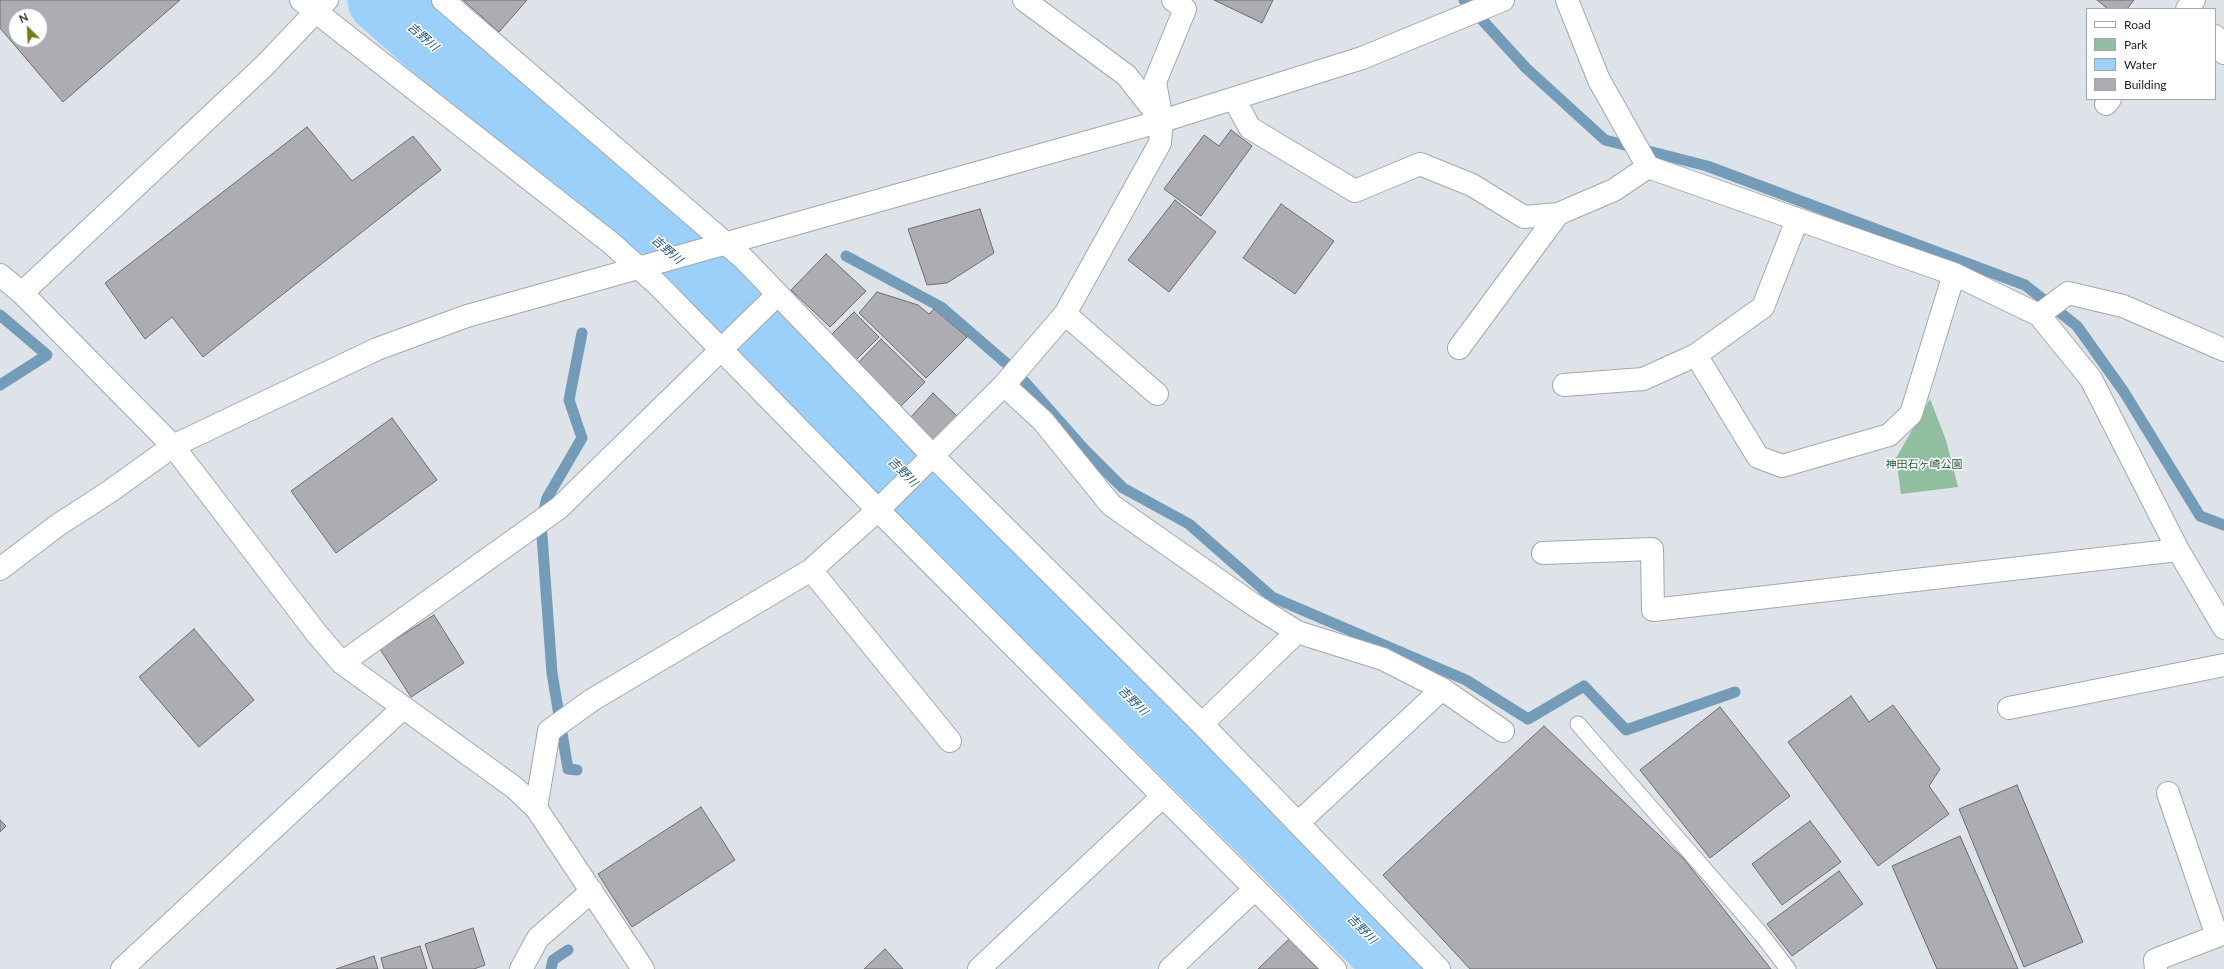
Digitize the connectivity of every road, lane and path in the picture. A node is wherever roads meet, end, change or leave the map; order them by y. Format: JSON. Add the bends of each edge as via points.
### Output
{"nodes":[{"id":1,"x":443,"y":0,"type":"edge"},
{"id":2,"x":1024,"y":0,"type":"edge"},
{"id":3,"x":1567,"y":0,"type":"edge"},
{"id":4,"x":2196,"y":0,"type":"edge"},
{"id":5,"x":1502,"y":1,"type":"edge"},
{"id":6,"x":1182,"y":3,"type":"edge"},
{"id":7,"x":315,"y":4,"type":"edge"},
{"id":8,"x":2188,"y":8,"type":"edge"},
{"id":9,"x":1234,"y":98,"type":"junction"},
{"id":10,"x":1162,"y":121,"type":"junction"},
{"id":11,"x":1648,"y":167,"type":"junction"},
{"id":12,"x":1558,"y":214,"type":"junction"},
{"id":13,"x":1797,"y":220,"type":"junction"},
{"id":14,"x":716,"y":246,"type":"junction"},
{"id":15,"x":639,"y":268,"type":"junction"},
{"id":16,"x":1954,"y":274,"type":"junction"},
{"id":17,"x":0,"y":275,"type":"edge"},
{"id":18,"x":22,"y":293,"type":"junction"},
{"id":19,"x":773,"y":300,"type":"junction"},
{"id":20,"x":1065,"y":314,"type":"junction"},
{"id":21,"x":2039,"y":315,"type":"junction"},
{"id":22,"x":726,"y":346,"type":"junction"},
{"id":23,"x":1459,"y":348,"type":"dead end"},
{"id":24,"x":2224,"y":350,"type":"edge"},
{"id":25,"x":1696,"y":354,"type":"junction"},
{"id":26,"x":1004,"y":385,"type":"junction"},
{"id":27,"x":1564,"y":385,"type":"dead end"},
{"id":28,"x":1157,"y":394,"type":"dead end"},
{"id":29,"x":172,"y":446,"type":"junction"},
{"id":30,"x":927,"y":460,"type":"junction"},
{"id":31,"x":882,"y":505,"type":"junction"},
{"id":32,"x":2178,"y":550,"type":"junction"},
{"id":33,"x":1543,"y":553,"type":"dead end"},
{"id":34,"x":0,"y":570,"type":"edge"},
{"id":35,"x":811,"y":570,"type":"junction"},
{"id":36,"x":2224,"y":628,"type":"edge"},
{"id":37,"x":1297,"y":632,"type":"junction"},
{"id":38,"x":342,"y":664,"type":"junction"},
{"id":39,"x":2224,"y":665,"type":"edge"},
{"id":40,"x":1442,"y":689,"type":"junction"},
{"id":41,"x":403,"y":708,"type":"junction"},
{"id":42,"x":2009,"y":708,"type":"dead end"},
{"id":43,"x":1202,"y":724,"type":"junction"},
{"id":44,"x":1578,"y":724,"type":"dead end"},
{"id":45,"x":1503,"y":731,"type":"dead end"},
{"id":46,"x":950,"y":741,"type":"dead end"},
{"id":47,"x":2168,"y":793,"type":"dead end"},
{"id":48,"x":1164,"y":796,"type":"junction"},
{"id":49,"x":536,"y":808,"type":"junction"},
{"id":50,"x":1298,"y":822,"type":"junction"},
{"id":51,"x":1255,"y":889,"type":"junction"},
{"id":52,"x":592,"y":891,"type":"junction"},
{"id":53,"x":122,"y":969,"type":"edge"},
{"id":54,"x":521,"y":969,"type":"edge"},
{"id":55,"x":643,"y":969,"type":"edge"},
{"id":56,"x":979,"y":969,"type":"edge"},
{"id":57,"x":1170,"y":969,"type":"edge"},
{"id":58,"x":1334,"y":969,"type":"edge"},
{"id":59,"x":1439,"y":969,"type":"edge"},
{"id":60,"x":1788,"y":969,"type":"edge"},
{"id":61,"x":2156,"y":969,"type":"edge"}],
"edges":[{"from":1,"to":14,"type":"street"},
{"from":2,"to":10,"type":"street","via":[[1126,75]]},
{"from":3,"to":11,"type":"street","via":[[1599,80]]},
{"from":4,"to":8,"type":"street"},
{"from":5,"to":9,"type":"street","via":[[1362,58]]},
{"from":6,"to":10,"type":"street","via":[[1155,82]]},
{"from":7,"to":15,"type":"street","via":[[369,52],[611,243]]},
{"from":7,"to":18,"type":"street","via":[[264,66]]},
{"from":9,"to":10,"type":"street"},
{"from":9,"to":12,"type":"street","via":[[1250,128],[1355,190],[1420,164],[1472,185],[1524,217]]},
{"from":10,"to":14,"type":"street"},
{"from":10,"to":20,"type":"street","via":[[1160,143]]},
{"from":11,"to":12,"type":"street","via":[[1614,190]]},
{"from":11,"to":13,"type":"street"},
{"from":12,"to":23,"type":"street"},
{"from":13,"to":16,"type":"street"},
{"from":13,"to":25,"type":"street","via":[[1763,307]]},
{"from":14,"to":15,"type":"street"},
{"from":14,"to":19,"type":"street","via":[[744,259]]},
{"from":15,"to":22,"type":"street"},
{"from":15,"to":29,"type":"street","via":[[467,316],[377,349]]},
{"from":16,"to":21,"type":"street"},
{"from":16,"to":25,"type":"street","via":[[1911,414],[1889,435],[1782,466],[1758,457]]},
{"from":17,"to":18,"type":"street"},
{"from":18,"to":29,"type":"street"},
{"from":19,"to":22,"type":"street"},
{"from":19,"to":30,"type":"street"},
{"from":20,"to":26,"type":"street"},
{"from":20,"to":28,"type":"street"},
{"from":21,"to":24,"type":"street","via":[[2068,293],[2123,306]]},
{"from":21,"to":32,"type":"street","via":[[2091,379]]},
{"from":22,"to":31,"type":"street"},
{"from":22,"to":38,"type":"street","via":[[559,508]]},
{"from":25,"to":27,"type":"street","via":[[1643,379]]},
{"from":26,"to":30,"type":"street"},
{"from":26,"to":37,"type":"street","via":[[1043,422],[1111,505],[1251,604]]},
{"from":29,"to":34,"type":"street","via":[[58,525]]},
{"from":29,"to":38,"type":"street"},
{"from":30,"to":31,"type":"street"},
{"from":30,"to":43,"type":"street"},
{"from":31,"to":35,"type":"street"},
{"from":31,"to":48,"type":"street"},
{"from":32,"to":33,"type":"street","via":[[1653,610],[1652,549]]},
{"from":32,"to":36,"type":"street"},
{"from":35,"to":46,"type":"street"},
{"from":35,"to":49,"type":"street","via":[[592,700],[548,731]]},
{"from":37,"to":40,"type":"street","via":[[1383,658]]},
{"from":37,"to":43,"type":"street"},
{"from":38,"to":41,"type":"street"},
{"from":39,"to":42,"type":"street"},
{"from":40,"to":45,"type":"street"},
{"from":40,"to":50,"type":"street"},
{"from":41,"to":49,"type":"street","via":[[515,788]]},
{"from":41,"to":53,"type":"street"},
{"from":43,"to":50,"type":"street"},
{"from":44,"to":60,"type":"lane","via":[[1761,934]]},
{"from":47,"to":61,"type":"street","via":[[2217,936],[2155,960]]},
{"from":48,"to":51,"type":"street"},
{"from":48,"to":56,"type":"street"},
{"from":49,"to":52,"type":"street"},
{"from":50,"to":59,"type":"street"},
{"from":51,"to":57,"type":"street"},
{"from":51,"to":58,"type":"street"},
{"from":52,"to":54,"type":"street","via":[[538,938]]},
{"from":52,"to":55,"type":"street"}]}
